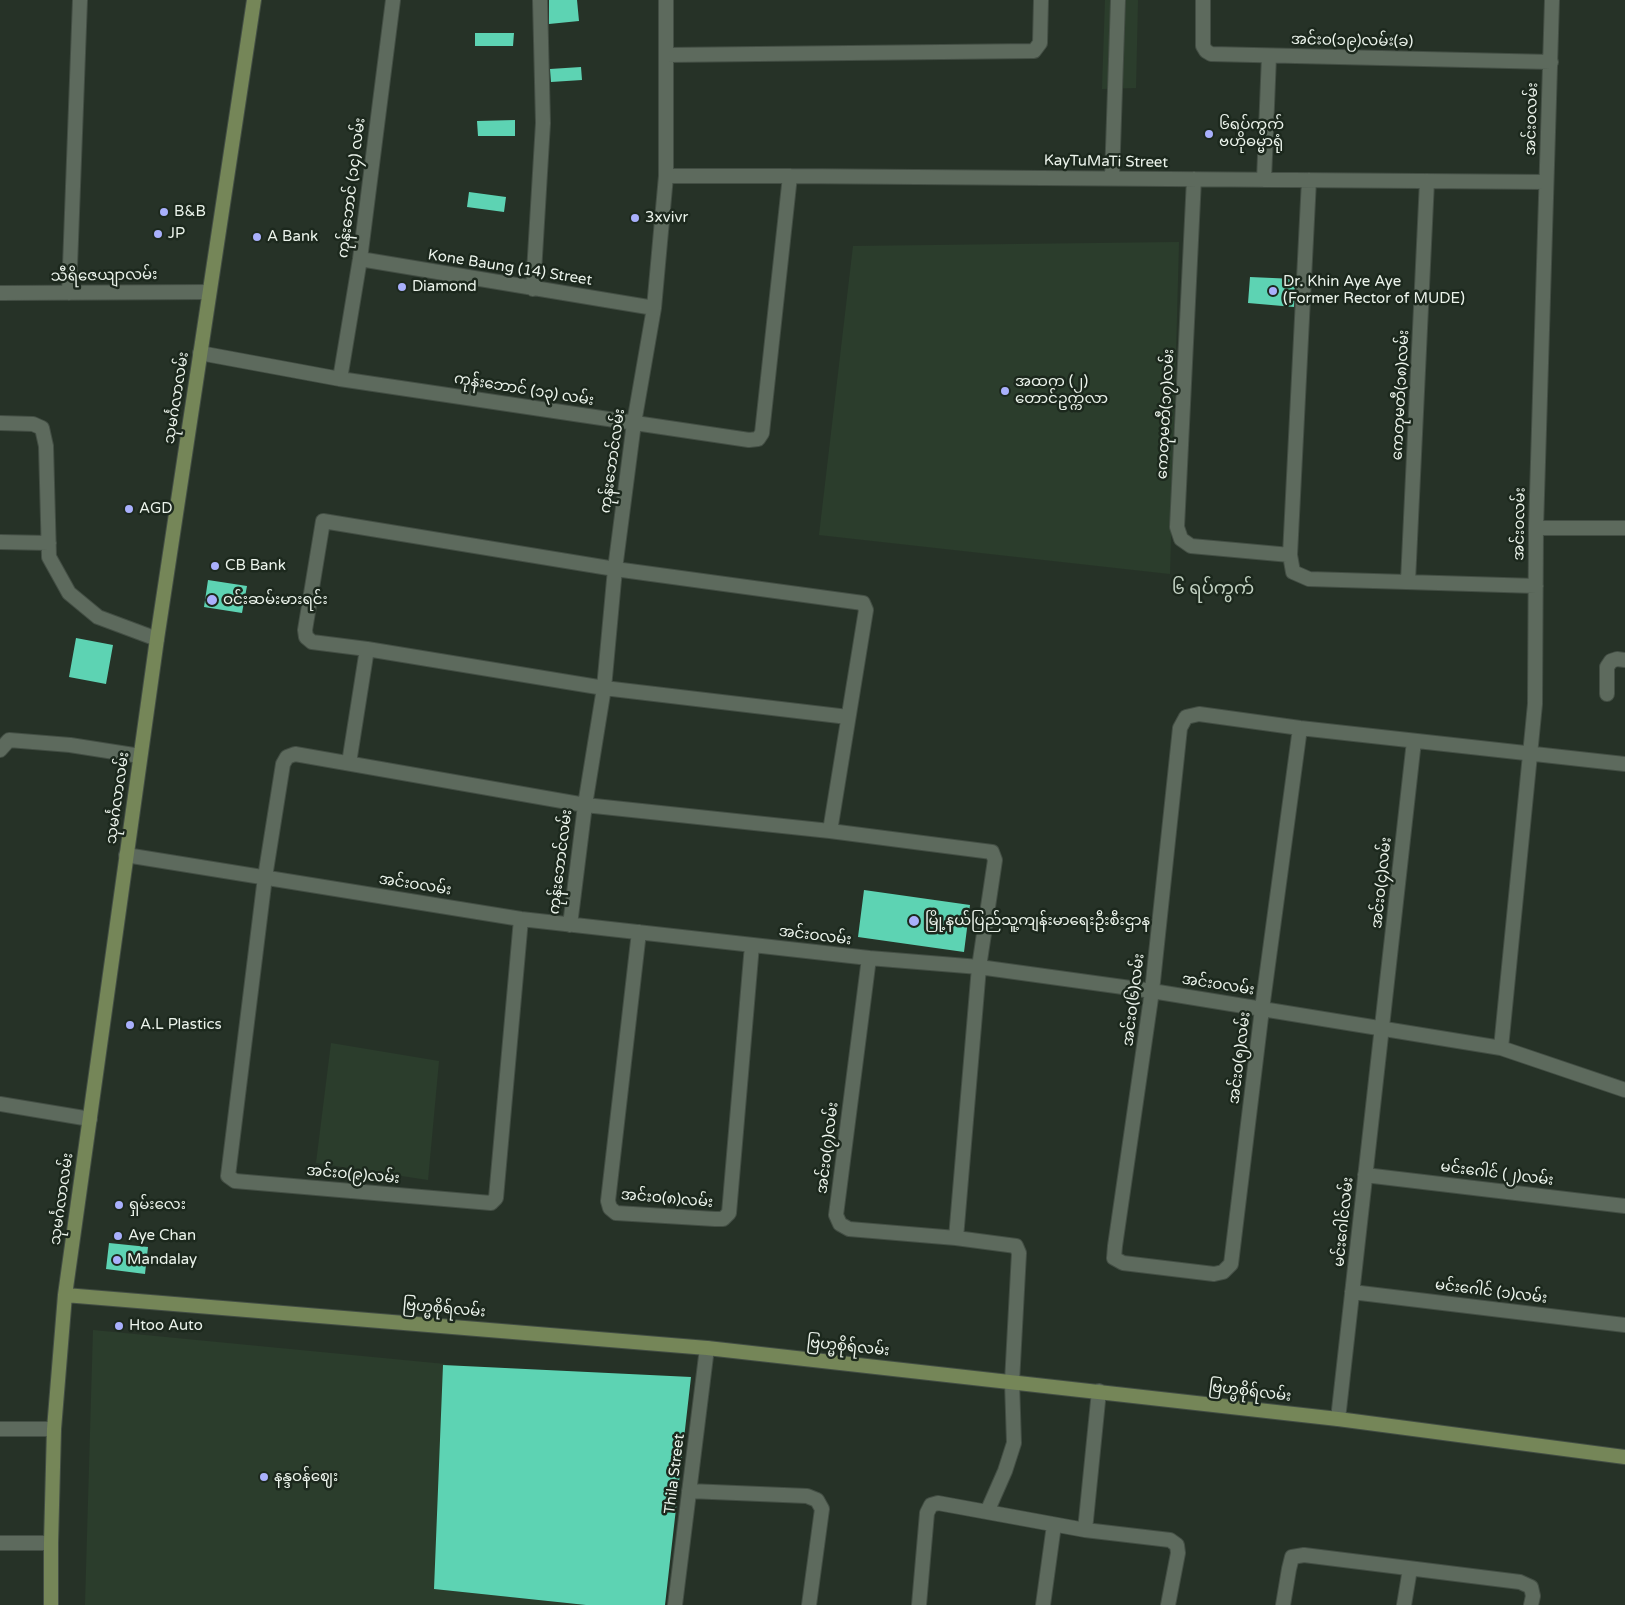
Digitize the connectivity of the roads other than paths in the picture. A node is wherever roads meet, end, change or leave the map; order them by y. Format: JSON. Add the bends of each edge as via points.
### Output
{"nodes":[{"id":1,"x":80,"y":0,"type":"edge"},
{"id":2,"x":254,"y":0,"type":"edge"},
{"id":3,"x":393,"y":0,"type":"edge"},
{"id":4,"x":540,"y":0,"type":"edge"},
{"id":5,"x":666,"y":0,"type":"edge"},
{"id":6,"x":1041,"y":0,"type":"edge"},
{"id":7,"x":1118,"y":0,"type":"edge"},
{"id":8,"x":1202,"y":0,"type":"edge"},
{"id":9,"x":1552,"y":0,"type":"edge"},
{"id":10,"x":666,"y":55,"type":"junction"},
{"id":11,"x":1269,"y":56,"type":"junction"},
{"id":12,"x":1551,"y":62,"type":"junction"},
{"id":13,"x":666,"y":176,"type":"junction"},
{"id":14,"x":790,"y":176,"type":"junction"},
{"id":15,"x":1112,"y":178,"type":"junction"},
{"id":16,"x":1194,"y":179,"type":"junction"},
{"id":17,"x":1264,"y":180,"type":"junction"},
{"id":18,"x":1310,"y":180,"type":"junction"},
{"id":19,"x":1427,"y":181,"type":"junction"},
{"id":20,"x":1546,"y":182,"type":"junction"},
{"id":21,"x":360,"y":259,"type":"junction"},
{"id":22,"x":533,"y":289,"type":"junction"},
{"id":23,"x":209,"y":292,"type":"junction"},
{"id":24,"x":69,"y":293,"type":"junction"},
{"id":25,"x":0,"y":294,"type":"edge"},
{"id":26,"x":654,"y":308,"type":"junction"},
{"id":27,"x":200,"y":354,"type":"junction"},
{"id":28,"x":340,"y":379,"type":"junction"},
{"id":29,"x":0,"y":423,"type":"edge"},
{"id":30,"x":634,"y":424,"type":"junction"},
{"id":31,"x":1536,"y":528,"type":"junction"},
{"id":32,"x":1625,"y":528,"type":"edge"},
{"id":33,"x":0,"y":542,"type":"edge"},
{"id":34,"x":49,"y":543,"type":"junction"},
{"id":35,"x":1290,"y":555,"type":"junction"},
{"id":36,"x":615,"y":569,"type":"junction"},
{"id":37,"x":1408,"y":581,"type":"junction"},
{"id":38,"x":1536,"y":586,"type":"junction"},
{"id":39,"x":157,"y":639,"type":"junction"},
{"id":40,"x":367,"y":649,"type":"junction"},
{"id":41,"x":1625,"y":660,"type":"edge"},
{"id":42,"x":604,"y":688,"type":"junction"},
{"id":43,"x":1607,"y":694,"type":"dead end"},
{"id":44,"x":848,"y":717,"type":"junction"},
{"id":45,"x":1300,"y":728,"type":"junction"},
{"id":46,"x":1414,"y":741,"type":"junction"},
{"id":47,"x":0,"y":750,"type":"edge"},
{"id":48,"x":1530,"y":754,"type":"junction"},
{"id":49,"x":140,"y":756,"type":"junction"},
{"id":50,"x":349,"y":763,"type":"junction"},
{"id":51,"x":1625,"y":764,"type":"edge"},
{"id":52,"x":585,"y":805,"type":"junction"},
{"id":53,"x":830,"y":832,"type":"junction"},
{"id":54,"x":126,"y":856,"type":"junction"},
{"id":55,"x":265,"y":877,"type":"junction"},
{"id":56,"x":521,"y":919,"type":"junction"},
{"id":57,"x":570,"y":925,"type":"junction"},
{"id":58,"x":639,"y":932,"type":"junction"},
{"id":59,"x":752,"y":945,"type":"junction"},
{"id":60,"x":868,"y":958,"type":"junction"},
{"id":61,"x":979,"y":967,"type":"junction"},
{"id":62,"x":1152,"y":991,"type":"junction"},
{"id":63,"x":1262,"y":1009,"type":"junction"},
{"id":64,"x":1382,"y":1028,"type":"junction"},
{"id":65,"x":1501,"y":1048,"type":"junction"},
{"id":66,"x":1625,"y":1090,"type":"edge"},
{"id":67,"x":0,"y":1104,"type":"edge"},
{"id":68,"x":90,"y":1119,"type":"junction"},
{"id":69,"x":1365,"y":1175,"type":"junction"},
{"id":70,"x":1625,"y":1206,"type":"edge"},
{"id":71,"x":956,"y":1238,"type":"junction"},
{"id":72,"x":1224,"y":1272,"type":"joint"},
{"id":73,"x":1352,"y":1292,"type":"junction"},
{"id":74,"x":65,"y":1295,"type":"junction"},
{"id":75,"x":1625,"y":1325,"type":"edge"},
{"id":76,"x":707,"y":1348,"type":"junction"},
{"id":77,"x":1012,"y":1382,"type":"junction"},
{"id":78,"x":1099,"y":1391,"type":"junction"},
{"id":79,"x":1338,"y":1419,"type":"junction"},
{"id":80,"x":0,"y":1429,"type":"edge"},
{"id":81,"x":54,"y":1429,"type":"junction"},
{"id":82,"x":1625,"y":1457,"type":"edge"},
{"id":83,"x":689,"y":1491,"type":"junction"},
{"id":84,"x":987,"y":1512,"type":"junction"},
{"id":85,"x":1054,"y":1525,"type":"junction"},
{"id":86,"x":1085,"y":1530,"type":"junction"},
{"id":87,"x":0,"y":1543,"type":"edge"},
{"id":88,"x":51,"y":1543,"type":"junction"},
{"id":89,"x":1410,"y":1569,"type":"junction"},
{"id":90,"x":52,"y":1605,"type":"edge"},
{"id":91,"x":675,"y":1605,"type":"edge"},
{"id":92,"x":809,"y":1605,"type":"edge"},
{"id":93,"x":919,"y":1605,"type":"edge"},
{"id":94,"x":1043,"y":1605,"type":"edge"},
{"id":95,"x":1168,"y":1605,"type":"edge"},
{"id":96,"x":1283,"y":1605,"type":"edge"},
{"id":97,"x":1404,"y":1605,"type":"edge"},
{"id":98,"x":1531,"y":1605,"type":"edge"}],
"edges":[{"from":1,"to":24,"type":"street"},
{"from":2,"to":23,"type":"main road","name":"သုမင်္ဂလာလမ်း"},
{"from":3,"to":21,"type":"street","name":"ကုန်းဘောင် (၁၄) လမ်း"},
{"from":4,"to":22,"type":"street","via":[[543,123]]},
{"from":5,"to":10,"type":"street","name":"ကုန်းဘောင်လမ်း"},
{"from":6,"to":10,"type":"street","via":[[1040,43],[1034,51]]},
{"from":7,"to":15,"type":"street"},
{"from":8,"to":11,"type":"street","name":"အင်းဝ(၁၉)လမ်း(ခ)","via":[[1202,46],[1206,51],[1211,54]]},
{"from":9,"to":12,"type":"street","name":"အင်းဝလမ်း"},
{"from":10,"to":13,"type":"street","name":"ကုန်းဘောင်လမ်း"},
{"from":11,"to":12,"type":"street","name":"အင်းဝ(၁၉)လမ်း(ခ)"},
{"from":11,"to":17,"type":"street"},
{"from":12,"to":20,"type":"street","name":"အင်းဝလမ်း"},
{"from":13,"to":14,"type":"street","name":"KayTuMaTi Street"},
{"from":13,"to":26,"type":"street","name":"ကုန်းဘောင်လမ်း"},
{"from":14,"to":15,"type":"street","name":"KayTuMaTi Street"},
{"from":14,"to":30,"type":"street","name":"ကုန်းဘောင် (၁၃) လမ်း","via":[[762,433],[758,439],[750,440]]},
{"from":15,"to":16,"type":"street","name":"KayTuMaTi Street"},
{"from":16,"to":17,"type":"street","name":"KayTuMaTi Street"},
{"from":16,"to":35,"type":"street","name":"ကေတုမတီ(၁၇)လမ်း","via":[[1177,527],[1181,539],[1191,546]]},
{"from":17,"to":18,"type":"street","name":"KayTuMaTi Street"},
{"from":18,"to":19,"type":"street","name":"KayTuMaTi Street"},
{"from":18,"to":35,"type":"street"},
{"from":19,"to":20,"type":"street","name":"KayTuMaTi Street"},
{"from":19,"to":37,"type":"street","name":"ကေတုမတီ(၁၈)လမ်း"},
{"from":20,"to":31,"type":"street","name":"အင်းဝလမ်း"},
{"from":21,"to":22,"type":"street","name":"Kone Baung (14) Street"},
{"from":21,"to":28,"type":"street","name":"ကုန်းဘောင် (၁၄) လမ်း"},
{"from":22,"to":26,"type":"street","name":"Kone Baung (14) Street"},
{"from":23,"to":24,"type":"street","name":"သီရိဇေယျာလမ်း"},
{"from":23,"to":27,"type":"main road","name":"သုမင်္ဂလာလမ်း"},
{"from":24,"to":25,"type":"street","name":"သီရိဇေယျာလမ်း"},
{"from":26,"to":30,"type":"street","name":"ကုန်းဘောင်လမ်း"},
{"from":27,"to":28,"type":"street","name":"ကုန်းဘောင် (၁၃) လမ်း"},
{"from":27,"to":39,"type":"main road","name":"သုမင်္ဂလာလမ်း"},
{"from":28,"to":30,"type":"street","name":"ကုန်းဘောင် (၁၃) လမ်း"},
{"from":29,"to":34,"type":"street","via":[[33,424],[42,428],[46,446]]},
{"from":30,"to":36,"type":"street","name":"ကုန်းဘောင်လမ်း"},
{"from":31,"to":32,"type":"street"},
{"from":31,"to":38,"type":"street","name":"အင်းဝလမ်း"},
{"from":33,"to":34,"type":"street"},
{"from":34,"to":39,"type":"street","via":[[49,557],[69,594],[98,617]]},
{"from":35,"to":37,"type":"street","via":[[1293,572],[1309,579]]},
{"from":36,"to":40,"type":"street","via":[[322,521],[306,637],[312,642]]},
{"from":36,"to":42,"type":"street","name":"ကုန်းဘောင်လမ်း"},
{"from":36,"to":44,"type":"street","via":[[863,603],[866,610]]},
{"from":37,"to":38,"type":"street"},
{"from":38,"to":48,"type":"street","name":"အင်းဝလမ်း","via":[[1535,704]]},
{"from":39,"to":49,"type":"main road","name":"သုမင်္ဂလာလမ်း"},
{"from":40,"to":42,"type":"street"},
{"from":40,"to":50,"type":"street"},
{"from":41,"to":43,"type":"street","via":[[1616,659],[1607,667]]},
{"from":42,"to":44,"type":"street"},
{"from":42,"to":52,"type":"street","name":"ကုန်းဘောင်လမ်း"},
{"from":44,"to":53,"type":"street"},
{"from":45,"to":46,"type":"street"},
{"from":45,"to":62,"type":"street","name":"အင်းဝ(၆)လမ်း","via":[[1199,714],[1186,717],[1180,728]]},
{"from":45,"to":63,"type":"street","name":"အင်းဝ(၅)လမ်း"},
{"from":46,"to":48,"type":"street"},
{"from":46,"to":64,"type":"street","name":"အင်းဝ(၄)လမ်း"},
{"from":47,"to":49,"type":"street","via":[[10,740]]},
{"from":48,"to":51,"type":"street"},
{"from":48,"to":65,"type":"street","name":"အင်းဝလမ်း"},
{"from":49,"to":54,"type":"main road","name":"သုမင်္ဂလာလမ်း"},
{"from":50,"to":52,"type":"street"},
{"from":50,"to":55,"type":"street","via":[[295,754],[287,757],[283,764]]},
{"from":52,"to":53,"type":"street"},
{"from":52,"to":57,"type":"street","name":"ကုန်းဘောင်လမ်း"},
{"from":53,"to":61,"type":"street","via":[[992,852],[995,860]]},
{"from":54,"to":55,"type":"street","name":"အင်းဝလမ်း"},
{"from":54,"to":68,"type":"main road","name":"သုမင်္ဂလာလမ်း"},
{"from":55,"to":56,"type":"street","name":"အင်းဝလမ်း"},
{"from":55,"to":56,"type":"street","name":"အင်းဝ(၉)လမ်း","via":[[228,1167],[228,1176],[236,1181],[491,1204],[496,1198]]},
{"from":56,"to":57,"type":"street","name":"အင်းဝလမ်း"},
{"from":57,"to":58,"type":"street","name":"အင်းဝလမ်း"},
{"from":58,"to":59,"type":"street","name":"အင်းဝလမ်း"},
{"from":58,"to":59,"type":"street","name":"အင်းဝ(၈)လမ်း","via":[[608,1201],[616,1213],[723,1219],[729,1212]]},
{"from":59,"to":60,"type":"street","name":"အင်းဝလမ်း"},
{"from":60,"to":61,"type":"street","name":"အင်းဝလမ်း"},
{"from":60,"to":71,"type":"street","name":"အင်းဝ(၇)လမ်း","via":[[836,1215],[840,1224],[850,1229]]},
{"from":61,"to":62,"type":"street","name":"အင်းဝလမ်း"},
{"from":61,"to":71,"type":"street"},
{"from":62,"to":63,"type":"street","name":"အင်းဝလမ်း"},
{"from":62,"to":72,"type":"street","name":"အင်းဝ(၆)လမ်း","via":[[1114,1258],[1123,1263],[1214,1274]]},
{"from":63,"to":64,"type":"street","name":"အင်းဝလမ်း"},
{"from":63,"to":72,"type":"street","name":"အင်းဝ(၅)လမ်း","via":[[1230,1264]]},
{"from":64,"to":65,"type":"street","name":"အင်းဝလမ်း"},
{"from":64,"to":69,"type":"street","name":"မင်းဂေါင်လမ်း"},
{"from":65,"to":66,"type":"street","name":"အင်းဝလမ်း"},
{"from":67,"to":68,"type":"street"},
{"from":68,"to":74,"type":"main road","name":"သုမင်္ဂလာလမ်း"},
{"from":69,"to":70,"type":"street","name":"မင်းဂေါင် (၂)လမ်း"},
{"from":69,"to":73,"type":"street","name":"မင်းဂေါင်လမ်း"},
{"from":71,"to":77,"type":"street","name":"အင်းဝ(၇)လမ်း","via":[[1016,1246],[1019,1252]]},
{"from":73,"to":75,"type":"street","name":"မင်းဂေါင် (၁)လမ်း"},
{"from":73,"to":79,"type":"street","name":"မင်းဂေါင်လမ်း"},
{"from":74,"to":76,"type":"main road","name":"ဗြဟ္မစိုရ်လမ်း"},
{"from":74,"to":81,"type":"main road","name":"သုမင်္ဂလာလမ်း"},
{"from":76,"to":77,"type":"main road","name":"ဗြဟ္မစိုရ်လမ်း"},
{"from":76,"to":83,"type":"street","name":"Thila Street"},
{"from":77,"to":78,"type":"main road","name":"ဗြဟ္မစိုရ်လမ်း"},
{"from":77,"to":84,"type":"street","via":[[1014,1443]]},
{"from":78,"to":79,"type":"main road","name":"ဗြဟ္မစိုရ်လမ်း"},
{"from":78,"to":86,"type":"street"},
{"from":79,"to":82,"type":"main road","name":"ဗြဟ္မစိုရ်လမ်း"},
{"from":80,"to":81,"type":"street"},
{"from":81,"to":88,"type":"main road","name":"သုမင်္ဂလာလမ်း"},
{"from":83,"to":91,"type":"street","name":"Thila Street"},
{"from":83,"to":92,"type":"street","via":[[807,1496],[817,1500],[822,1509]]},
{"from":84,"to":85,"type":"street"},
{"from":84,"to":93,"type":"street","via":[[938,1503],[931,1505],[927,1513]]},
{"from":85,"to":86,"type":"street"},
{"from":85,"to":94,"type":"street"},
{"from":86,"to":95,"type":"street","via":[[1170,1540],[1177,1545]]},
{"from":87,"to":88,"type":"street"},
{"from":88,"to":90,"type":"main road","name":"သုမင်္ဂလာလမ်း"},
{"from":89,"to":96,"type":"street","via":[[1304,1555],[1292,1557]]},
{"from":89,"to":97,"type":"street"},
{"from":89,"to":98,"type":"street","via":[[1520,1582],[1531,1588]]}]}
